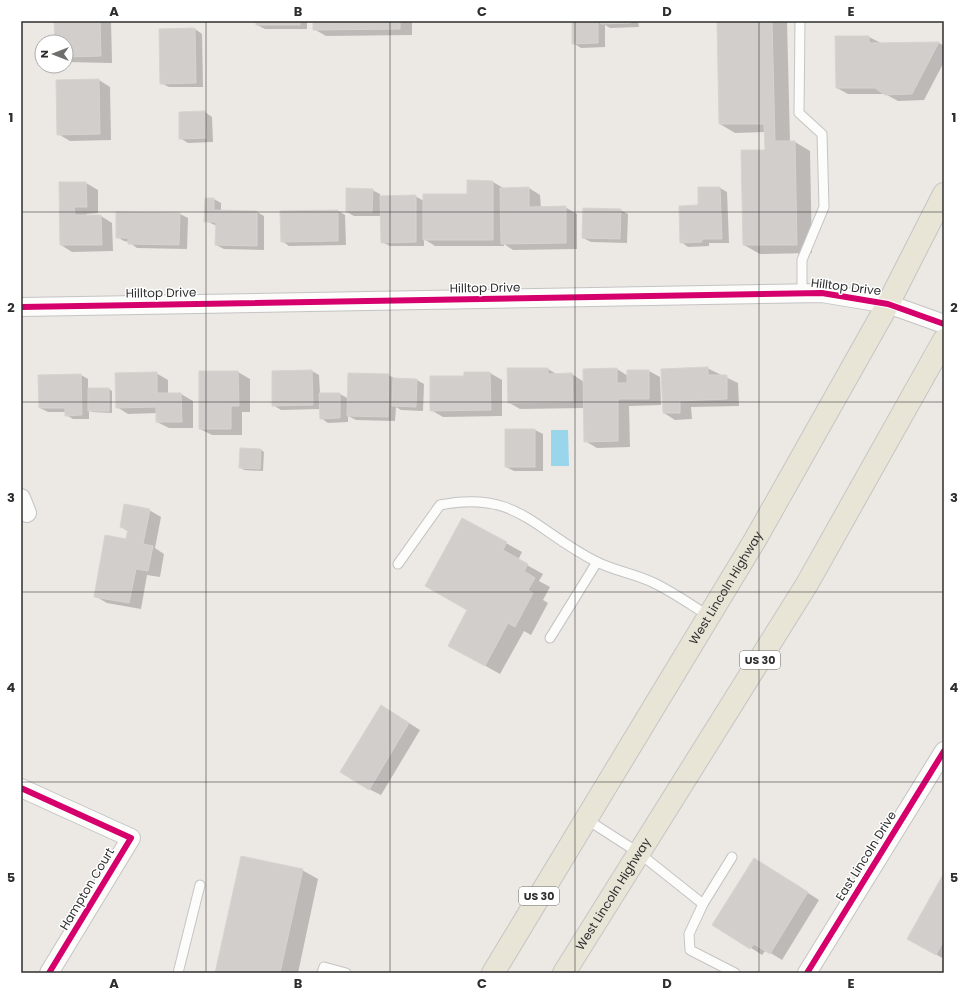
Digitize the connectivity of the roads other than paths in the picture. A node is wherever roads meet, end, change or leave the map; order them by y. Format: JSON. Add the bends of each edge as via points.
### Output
{"nodes":[{"id":1,"x":800,"y":21,"type":"edge"},
{"id":2,"x":944,"y":194,"type":"edge"},
{"id":3,"x":802,"y":293,"type":"junction"},
{"id":4,"x":888,"y":304,"type":"junction"},
{"id":5,"x":21,"y":306,"type":"edge"},
{"id":6,"x":944,"y":324,"type":"edge"},
{"id":7,"x":944,"y":340,"type":"edge"},
{"id":8,"x":597,"y":562,"type":"junction"},
{"id":9,"x":398,"y":564,"type":"dead end"},
{"id":10,"x":709,"y":616,"type":"junction"},
{"id":11,"x":550,"y":638,"type":"dead end"},
{"id":12,"x":944,"y":751,"type":"edge"},
{"id":13,"x":21,"y":788,"type":"edge"},
{"id":14,"x":586,"y":819,"type":"junction"},
{"id":15,"x":639,"y":853,"type":"junction"},
{"id":16,"x":732,"y":857,"type":"dead end"},
{"id":17,"x":200,"y":885,"type":"dead end"},
{"id":18,"x":703,"y":904,"type":"junction"},
{"id":19,"x":49,"y":973,"type":"edge"},
{"id":20,"x":178,"y":973,"type":"edge"},
{"id":21,"x":322,"y":973,"type":"edge"},
{"id":22,"x":346,"y":973,"type":"edge"},
{"id":23,"x":493,"y":973,"type":"edge"},
{"id":24,"x":564,"y":973,"type":"edge"},
{"id":25,"x":735,"y":973,"type":"edge"},
{"id":26,"x":807,"y":973,"type":"edge"}],
"edges":[{"from":1,"to":3,"type":"lane","via":[[799,113],[822,134],[824,207],[802,260]]},
{"from":2,"to":4,"type":"main road","name":"West Lincoln Highway","number":"US 30"},
{"from":3,"to":4,"type":"street","name":"Hilltop Drive","via":[[822,293]]},
{"from":3,"to":5,"type":"street","name":"Hilltop Drive"},
{"from":4,"to":6,"type":"street","name":"Hilltop Drive"},
{"from":4,"to":10,"type":"main road","name":"West Lincoln Highway","number":"US 30","via":[[755,540]]},
{"from":7,"to":15,"type":"main road","name":"West Lincoln Highway","number":"US 30","via":[[807,584]]},
{"from":8,"to":9,"type":"lane","via":[[512,509],[492,502],[474,500],[440,505]]},
{"from":8,"to":10,"type":"lane","via":[[654,582]]},
{"from":8,"to":11,"type":"lane"},
{"from":10,"to":14,"type":"main road","name":"West Lincoln Highway","number":"US 30"},
{"from":12,"to":26,"type":"street","name":"East Lincoln Drive"},
{"from":13,"to":19,"type":"street","name":"Hampton Court","via":[[130,838]]},
{"from":14,"to":15,"type":"lane"},
{"from":14,"to":23,"type":"main road","name":"West Lincoln Highway","number":"US 30"},
{"from":15,"to":18,"type":"lane"},
{"from":15,"to":24,"type":"main road","name":"West Lincoln Highway","number":"US 30"},
{"from":16,"to":18,"type":"lane"},
{"from":17,"to":20,"type":"lane"},
{"from":18,"to":25,"type":"lane","via":[[689,934],[690,950]]},
{"from":21,"to":22,"type":"lane","via":[[324,967]]}]}
